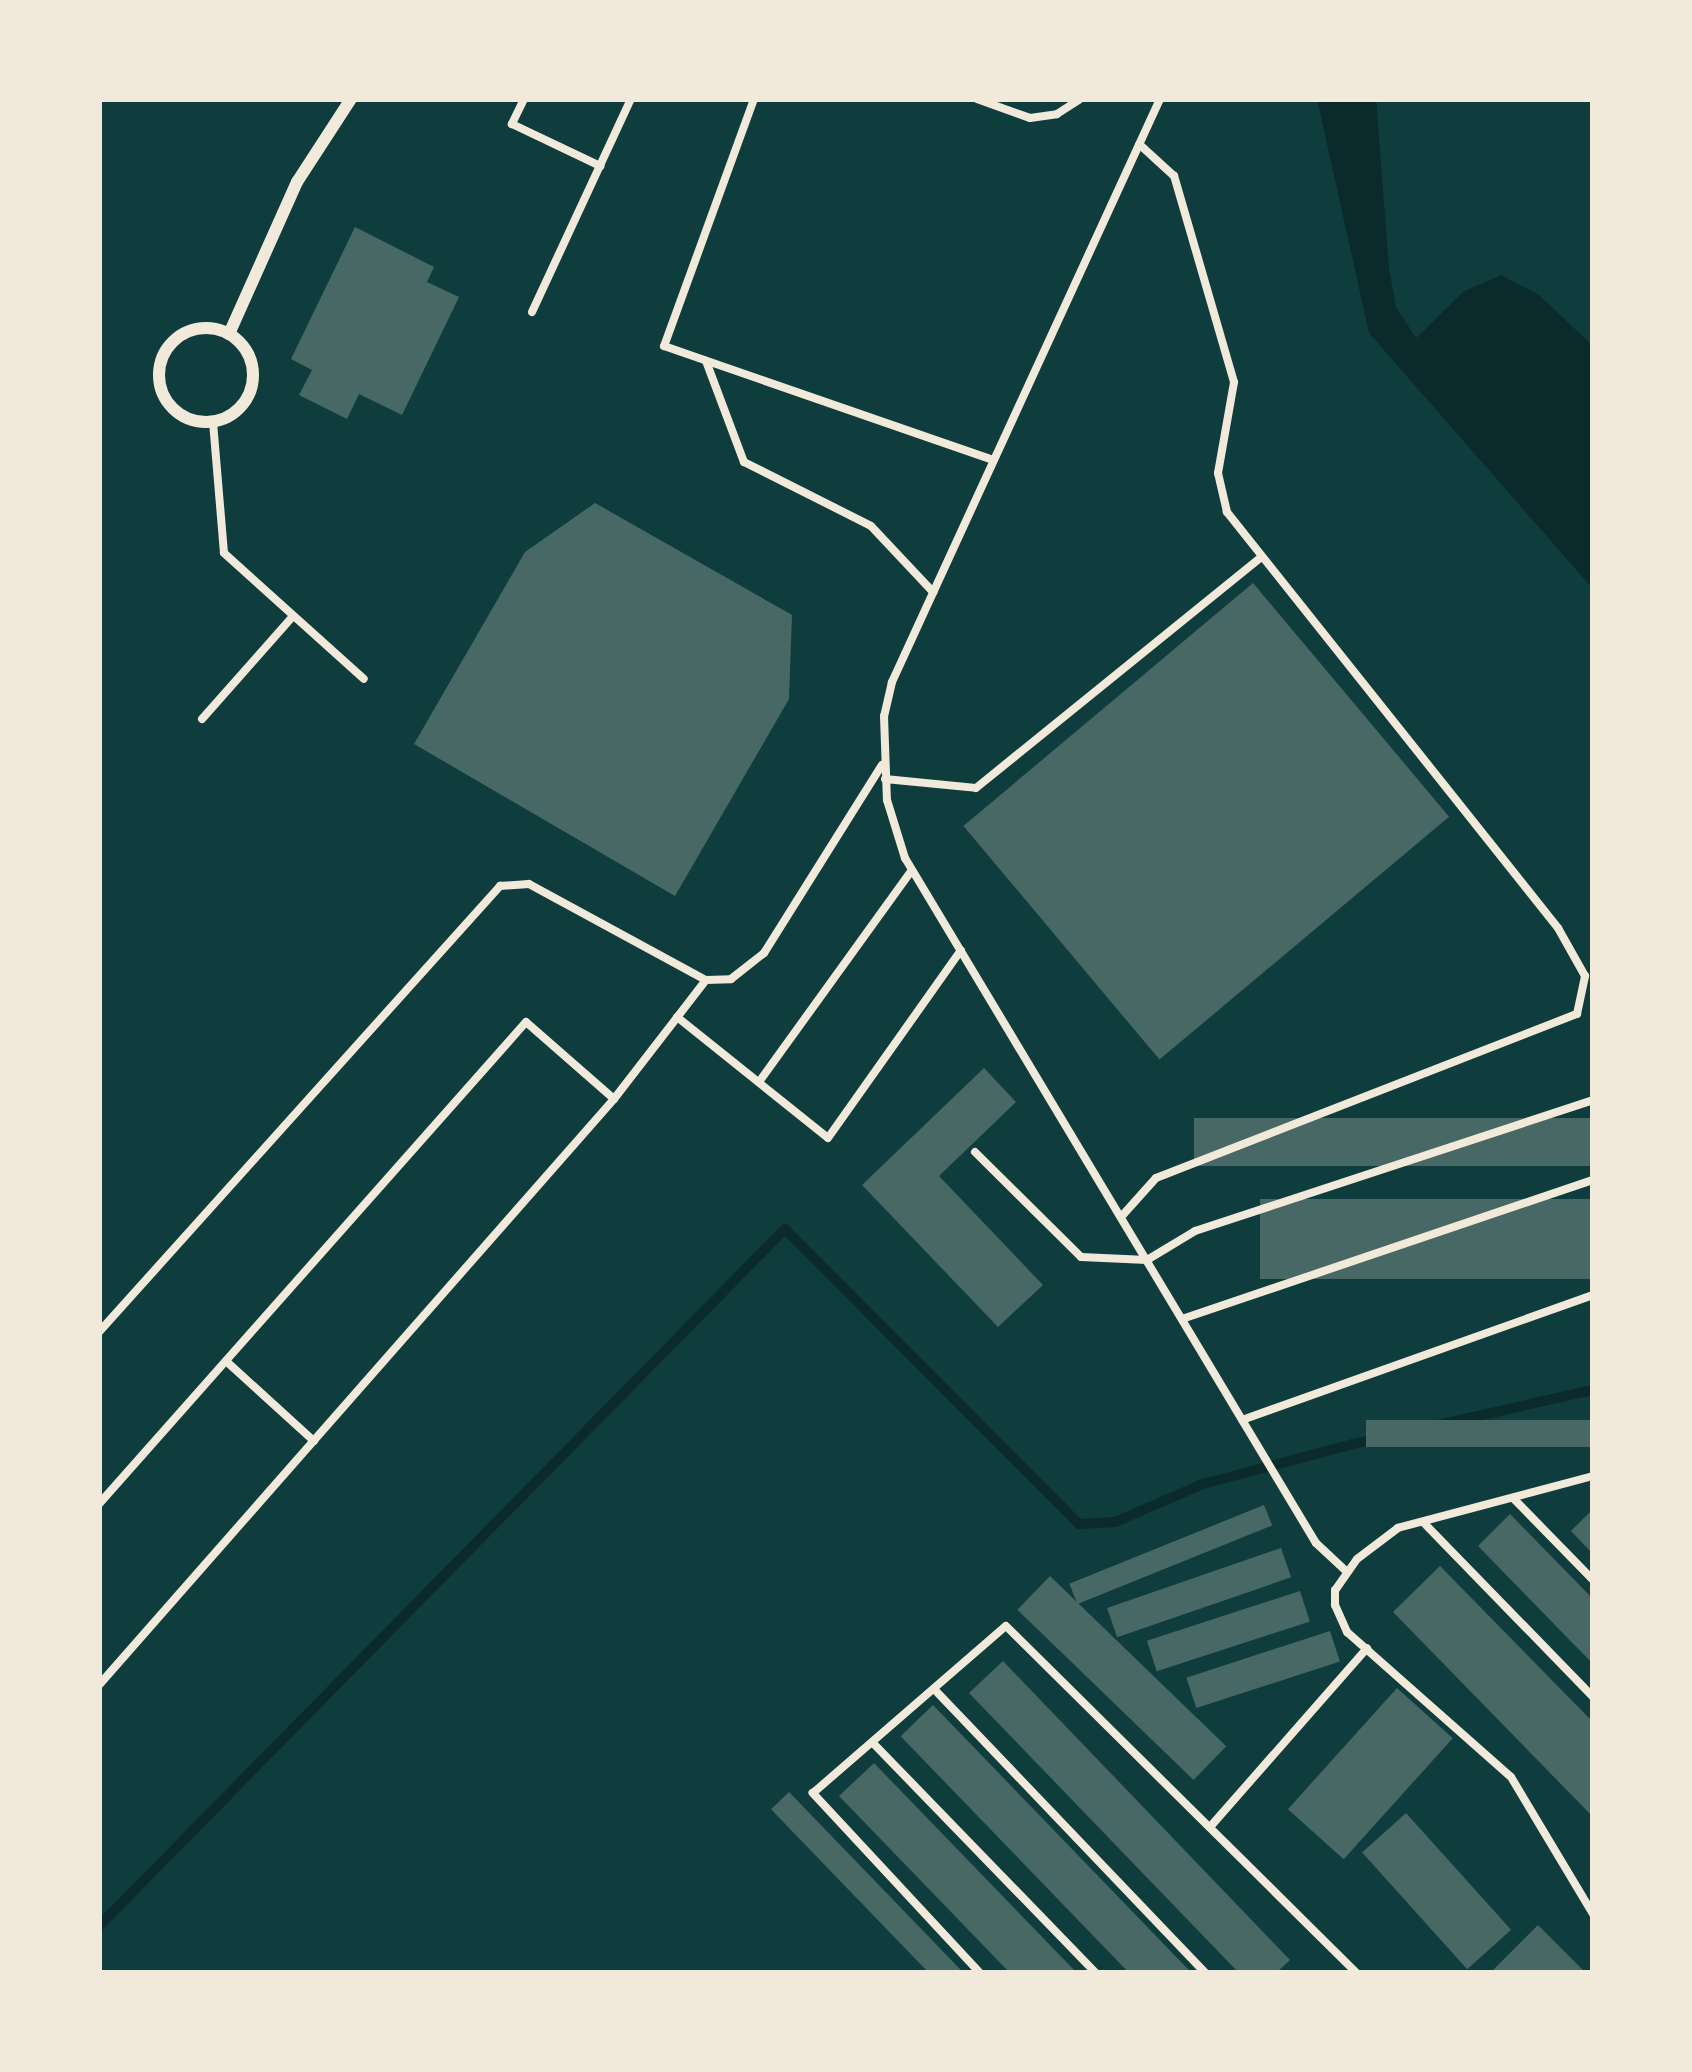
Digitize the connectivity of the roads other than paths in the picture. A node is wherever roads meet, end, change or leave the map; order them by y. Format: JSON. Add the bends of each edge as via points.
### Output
{"nodes":[{"id":1,"x":351,"y":99,"type":"edge"},
{"id":2,"x":524,"y":99,"type":"edge"},
{"id":3,"x":631,"y":99,"type":"edge"},
{"id":4,"x":754,"y":99,"type":"edge"},
{"id":5,"x":977,"y":99,"type":"edge"},
{"id":6,"x":1080,"y":99,"type":"edge"},
{"id":7,"x":1160,"y":99,"type":"edge"},
{"id":8,"x":1139,"y":144,"type":"junction"},
{"id":9,"x":600,"y":166,"type":"junction"},
{"id":10,"x":532,"y":311,"type":"dead end"},
{"id":11,"x":229,"y":334,"type":"junction"},
{"id":12,"x":706,"y":360,"type":"junction"},
{"id":13,"x":213,"y":422,"type":"junction"},
{"id":14,"x":994,"y":460,"type":"junction"},
{"id":15,"x":1260,"y":558,"type":"junction"},
{"id":16,"x":933,"y":592,"type":"junction"},
{"id":17,"x":293,"y":616,"type":"junction"},
{"id":18,"x":364,"y":679,"type":"dead end"},
{"id":19,"x":202,"y":719,"type":"dead end"},
{"id":20,"x":884,"y":762,"type":"junction"},
{"id":21,"x":885,"y":778,"type":"junction"},
{"id":22,"x":912,"y":870,"type":"junction"},
{"id":23,"x":961,"y":950,"type":"junction"},
{"id":24,"x":706,"y":980,"type":"junction"},
{"id":25,"x":677,"y":1017,"type":"junction"},
{"id":26,"x":759,"y":1082,"type":"junction"},
{"id":27,"x":614,"y":1099,"type":"junction"},
{"id":28,"x":1593,"y":1100,"type":"edge"},
{"id":29,"x":975,"y":1152,"type":"dead end"},
{"id":30,"x":1593,"y":1180,"type":"edge"},
{"id":31,"x":1121,"y":1217,"type":"junction"},
{"id":32,"x":1147,"y":1260,"type":"junction"},
{"id":33,"x":1593,"y":1294,"type":"edge"},
{"id":34,"x":1182,"y":1319,"type":"junction"},
{"id":35,"x":99,"y":1332,"type":"edge"},
{"id":36,"x":226,"y":1360,"type":"junction"},
{"id":37,"x":1243,"y":1420,"type":"junction"},
{"id":38,"x":314,"y":1441,"type":"junction"},
{"id":39,"x":1593,"y":1476,"type":"edge"},
{"id":40,"x":1512,"y":1496,"type":"junction"},
{"id":41,"x":99,"y":1504,"type":"edge"},
{"id":42,"x":1421,"y":1521,"type":"junction"},
{"id":43,"x":1347,"y":1572,"type":"junction"},
{"id":44,"x":1593,"y":1580,"type":"edge"},
{"id":45,"x":1367,"y":1648,"type":"junction"},
{"id":46,"x":99,"y":1685,"type":"edge"},
{"id":47,"x":934,"y":1689,"type":"junction"},
{"id":48,"x":1593,"y":1697,"type":"edge"},
{"id":49,"x":872,"y":1742,"type":"junction"},
{"id":50,"x":1210,"y":1827,"type":"junction"},
{"id":51,"x":1593,"y":1914,"type":"edge"},
{"id":52,"x":980,"y":1973,"type":"edge"},
{"id":53,"x":1096,"y":1973,"type":"edge"},
{"id":54,"x":1204,"y":1973,"type":"edge"},
{"id":55,"x":1358,"y":1973,"type":"edge"}],
"edges":[{"from":1,"to":11,"type":"street","via":[[297,182]]},
{"from":2,"to":9,"type":"lane","via":[[512,124]]},
{"from":3,"to":9,"type":"lane"},
{"from":4,"to":12,"type":"lane","via":[[664,346]]},
{"from":5,"to":6,"type":"lane","via":[[1030,118]]},
{"from":7,"to":8,"type":"lane"},
{"from":8,"to":14,"type":"lane"},
{"from":8,"to":15,"type":"lane","via":[[1174,176],[1234,382],[1218,472],[1227,512]]},
{"from":9,"to":10,"type":"lane"},
{"from":11,"to":13,"type":"street","via":[[251,362],[253,379],[238,410]]},
{"from":11,"to":13,"type":"street","via":[[184,333],[159,370],[180,414]]},
{"from":12,"to":14,"type":"lane"},
{"from":12,"to":16,"type":"lane","via":[[743,462],[871,526]]},
{"from":13,"to":17,"type":"lane","via":[[224,554]]},
{"from":14,"to":16,"type":"lane"},
{"from":15,"to":21,"type":"lane","via":[[976,788]]},
{"from":15,"to":31,"type":"lane","via":[[1558,928],[1585,976],[1577,1014],[1156,1178]]},
{"from":16,"to":20,"type":"lane","via":[[892,682]]},
{"from":17,"to":18,"type":"lane"},
{"from":17,"to":19,"type":"lane"},
{"from":20,"to":21,"type":"lane"},
{"from":20,"to":24,"type":"lane","via":[[752,968]]},
{"from":21,"to":22,"type":"lane"},
{"from":22,"to":23,"type":"lane"},
{"from":22,"to":26,"type":"lane"},
{"from":23,"to":26,"type":"lane","via":[[828,1138]]},
{"from":23,"to":31,"type":"lane"},
{"from":24,"to":25,"type":"lane"},
{"from":24,"to":35,"type":"lane","via":[[529,884],[500,886]]},
{"from":25,"to":26,"type":"lane"},
{"from":25,"to":27,"type":"lane"},
{"from":27,"to":36,"type":"lane","via":[[526,1022]]},
{"from":27,"to":38,"type":"lane"},
{"from":28,"to":32,"type":"lane","via":[[1195,1231]]},
{"from":29,"to":32,"type":"lane","via":[[1081,1257]]},
{"from":30,"to":34,"type":"lane"},
{"from":31,"to":32,"type":"lane"},
{"from":32,"to":34,"type":"lane"},
{"from":33,"to":37,"type":"lane"},
{"from":34,"to":37,"type":"lane"},
{"from":36,"to":38,"type":"lane"},
{"from":36,"to":41,"type":"lane"},
{"from":37,"to":43,"type":"lane","via":[[1316,1543]]},
{"from":38,"to":46,"type":"lane"},
{"from":39,"to":40,"type":"lane"},
{"from":40,"to":42,"type":"lane"},
{"from":40,"to":44,"type":"lane"},
{"from":42,"to":43,"type":"lane","via":[[1398,1528]]},
{"from":42,"to":48,"type":"lane"},
{"from":43,"to":45,"type":"lane","via":[[1335,1605],[1347,1632]]},
{"from":45,"to":50,"type":"lane"},
{"from":45,"to":51,"type":"lane","via":[[1511,1777]]},
{"from":47,"to":49,"type":"lane"},
{"from":47,"to":50,"type":"lane","via":[[1006,1626]]},
{"from":47,"to":54,"type":"lane"},
{"from":49,"to":52,"type":"lane","via":[[813,1793]]},
{"from":49,"to":53,"type":"lane"},
{"from":50,"to":55,"type":"lane"}]}
